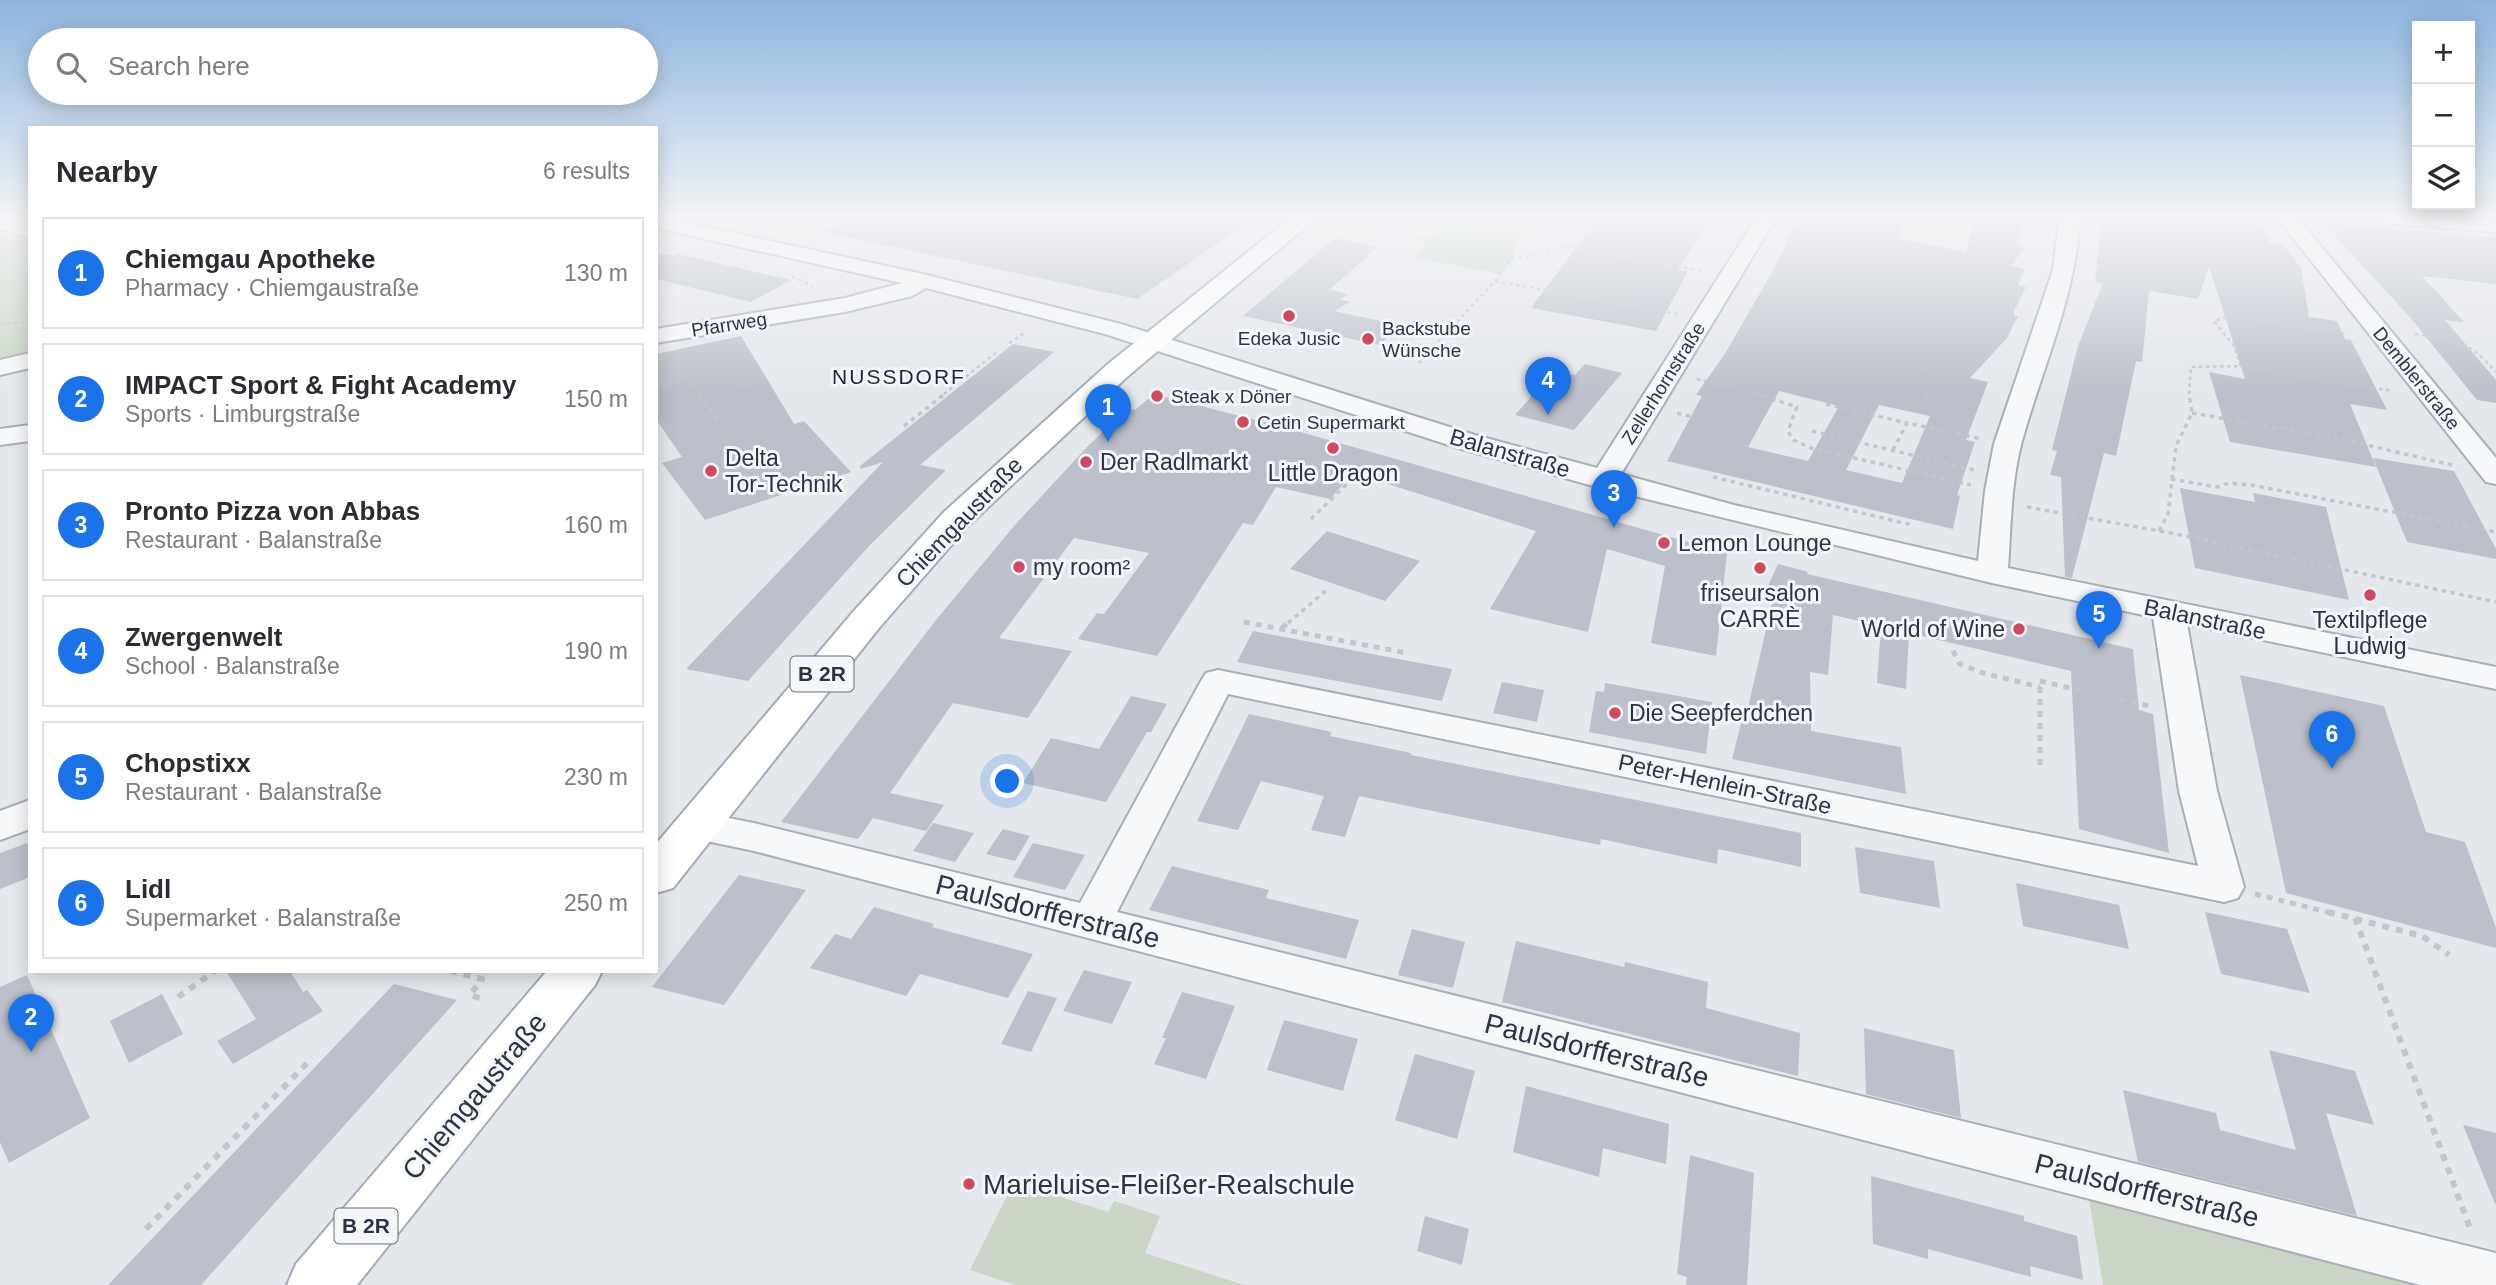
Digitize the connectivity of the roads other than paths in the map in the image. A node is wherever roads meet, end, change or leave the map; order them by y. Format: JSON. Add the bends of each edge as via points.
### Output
{"nodes":[{"id":1,"x":896,"y":275,"type":"edge"},
{"id":2,"x":1233,"y":275,"type":"edge"},
{"id":3,"x":1730,"y":275,"type":"edge"},
{"id":4,"x":2062,"y":275,"type":"edge"},
{"id":5,"x":2334,"y":275,"type":"edge"},
{"id":6,"x":923,"y":281,"type":"junction"},
{"id":7,"x":658,"y":336,"type":"edge"},
{"id":8,"x":1153,"y":341,"type":"junction"},
{"id":9,"x":28,"y":361,"type":"edge"},
{"id":10,"x":0,"y":368,"type":"edge"},
{"id":11,"x":28,"y":433,"type":"edge"},
{"id":12,"x":0,"y":437,"type":"edge"},
{"id":13,"x":2495,"y":474,"type":"edge"},
{"id":14,"x":1603,"y":480,"type":"junction"},
{"id":15,"x":1992,"y":573,"type":"junction"},
{"id":16,"x":2168,"y":611,"type":"junction"},
{"id":17,"x":2496,"y":678,"type":"edge"},
{"id":18,"x":28,"y":815,"type":"edge"},
{"id":19,"x":0,"y":826,"type":"edge"},
{"id":20,"x":697,"y":826,"type":"junction"},
{"id":21,"x":658,"y":874,"type":"edge"},
{"id":22,"x":1091,"y":922,"type":"junction"},
{"id":23,"x":575,"y":973,"type":"edge"},
{"id":24,"x":2492,"y":1278,"type":"edge"},
{"id":25,"x":318,"y":1285,"type":"edge"}],
"edges":[{"from":1,"to":6,"type":"street","name":"Balanstraße"},
{"from":2,"to":8,"type":"main road","name":"Chiemgaustraße","number":"B 2R"},
{"from":3,"to":14,"type":"street","name":"Zellerhornstraße"},
{"from":4,"to":15,"type":"street","via":[[2008,444]]},
{"from":5,"to":13,"type":"street","name":"Demblerstraße"},
{"from":6,"to":7,"type":"street","name":"Pfarrweg","via":[[904,291],[845,305]]},
{"from":6,"to":8,"type":"street","name":"Balanstraße"},
{"from":8,"to":14,"type":"street","name":"Balanstraße"},
{"from":8,"to":20,"type":"main road","name":"Chiemgaustraße","number":"B 2R","via":[[956,519],[866,620]]},
{"from":9,"to":10,"type":"street"},
{"from":11,"to":12,"type":"street"},
{"from":14,"to":15,"type":"street","name":"Balanstraße"},
{"from":15,"to":16,"type":"street","name":"Balanstraße"},
{"from":16,"to":17,"type":"street","name":"Balanstraße"},
{"from":16,"to":22,"type":"street","name":"Peter-Henlein-Straße","via":[[2198,791],[2224,887],[1218,681]]},
{"from":18,"to":19,"type":"street"},
{"from":20,"to":21,"type":"main road","name":"Chiemgaustraße","number":"B 2R"},
{"from":20,"to":22,"type":"street","name":"Paulsdorfferstraße"},
{"from":22,"to":24,"type":"street","name":"Paulsdorfferstraße"},
{"from":23,"to":25,"type":"main road","name":"Chiemgaustraße","number":"B 2R"}]}
